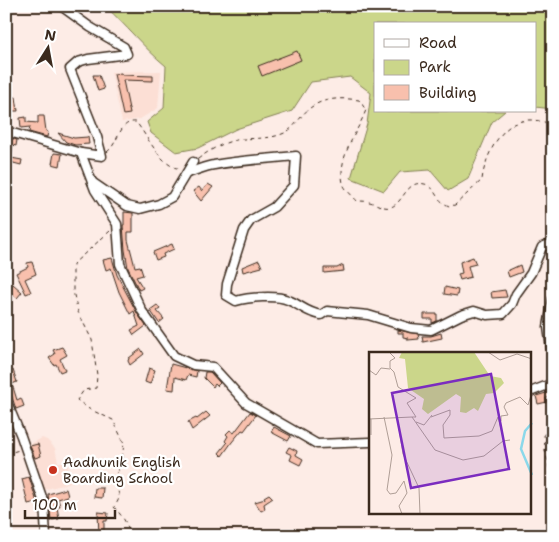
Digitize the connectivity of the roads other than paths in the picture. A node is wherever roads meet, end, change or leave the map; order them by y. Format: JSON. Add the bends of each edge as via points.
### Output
{"nodes":[{"id":1,"x":61,"y":6,"type":"edge"},
{"id":2,"x":6,"y":131,"type":"edge"},
{"id":3,"x":81,"y":153,"type":"junction"},
{"id":4,"x":193,"y":162,"type":"road end"},
{"id":5,"x":187,"y":173,"type":"junction"},
{"id":6,"x":92,"y":182,"type":"junction"},
{"id":7,"x":553,"y":245,"type":"edge"},
{"id":8,"x":553,"y":298,"type":"edge"},
{"id":9,"x":553,"y":362,"type":"edge"},
{"id":10,"x":553,"y":383,"type":"edge"},
{"id":11,"x":532,"y":391,"type":"edge"},
{"id":12,"x":6,"y":400,"type":"edge"},
{"id":13,"x":369,"y":442,"type":"edge"},
{"id":14,"x":46,"y":536,"type":"edge"}],
"edges":[{"from":1,"to":3,"type":"street","via":[[124,47],[127,54],[88,59],[78,62],[70,70],[102,156]]},
{"from":2,"to":3,"type":"street"},
{"from":3,"to":6,"type":"street"},
{"from":4,"to":5,"type":"street"},
{"from":5,"to":6,"type":"street","via":[[172,197],[140,209],[127,206]]},
{"from":5,"to":7,"type":"street","via":[[211,165],[296,156],[294,185],[274,207],[251,220],[244,230],[227,284],[226,295],[236,300],[280,298],[314,314],[321,315],[327,311],[368,315],[411,328],[431,330],[474,311],[487,315],[503,314],[531,273],[542,247]]},
{"from":6,"to":13,"type":"street","via":[[117,224],[120,264],[142,311],[174,356],[193,365],[213,367],[246,402],[317,444]]},
{"from":8,"to":9,"type":"street","via":[[548,327]]},
{"from":10,"to":11,"type":"street"},
{"from":12,"to":14,"type":"street","via":[[44,503]]}]}
